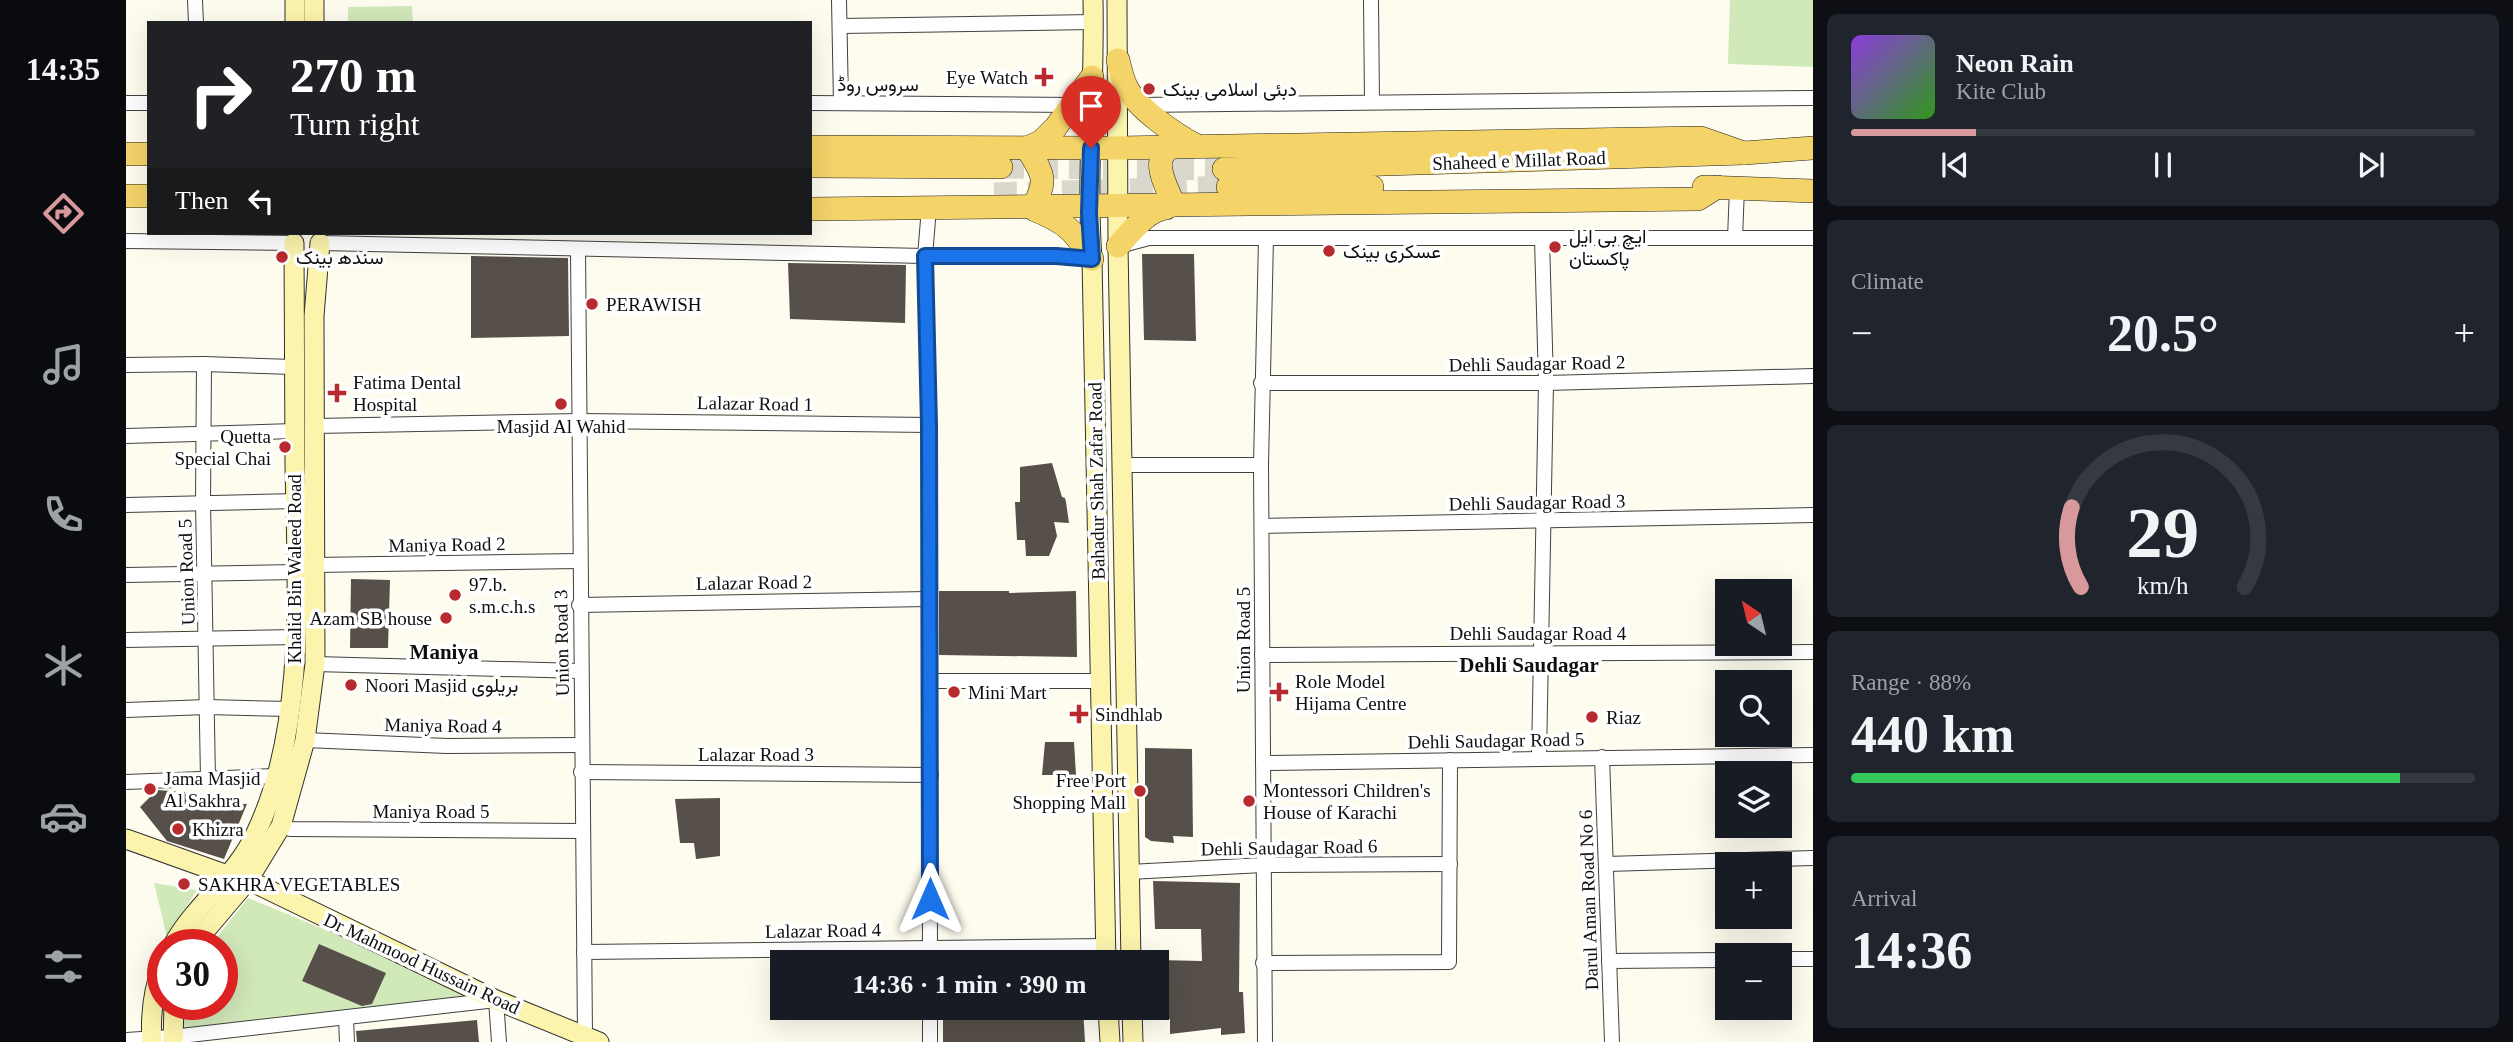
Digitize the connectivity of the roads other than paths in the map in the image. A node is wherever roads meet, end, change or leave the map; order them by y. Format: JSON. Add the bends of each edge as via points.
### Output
{"nodes":[{"id":1,"x":195,"y":0,"type":"edge"},
{"id":2,"x":295,"y":0,"type":"edge"},
{"id":3,"x":314,"y":0,"type":"edge"},
{"id":4,"x":839,"y":0,"type":"edge"},
{"id":5,"x":1093,"y":0,"type":"edge"},
{"id":6,"x":1117,"y":0,"type":"edge"},
{"id":7,"x":1371,"y":0,"type":"edge"},
{"id":8,"x":196,"y":21,"type":"edge"},
{"id":9,"x":295,"y":21,"type":"edge"},
{"id":10,"x":314,"y":21,"type":"edge"},
{"id":11,"x":1093,"y":22,"type":"junction"},
{"id":12,"x":841,"y":26,"type":"junction"},
{"id":13,"x":1118,"y":60,"type":"junction"},
{"id":14,"x":1092,"y":78,"type":"junction"},
{"id":15,"x":1813,"y":98,"type":"edge"},
{"id":16,"x":1373,"y":102,"type":"junction"},
{"id":17,"x":126,"y":103,"type":"edge"},
{"id":18,"x":147,"y":103,"type":"edge"},
{"id":19,"x":812,"y":103,"type":"edge"},
{"id":20,"x":841,"y":103,"type":"junction"},
{"id":21,"x":1071,"y":105,"type":"junction"},
{"id":22,"x":1118,"y":105,"type":"junction"},
{"id":23,"x":1142,"y":105,"type":"junction"},
{"id":24,"x":1173,"y":146,"type":"junction"},
{"id":25,"x":1197,"y":146,"type":"junction"},
{"id":26,"x":812,"y":147,"type":"edge"},
{"id":27,"x":1027,"y":148,"type":"junction"},
{"id":28,"x":1091,"y":148,"type":"junction"},
{"id":29,"x":1118,"y":148,"type":"junction"},
{"id":30,"x":1813,"y":148,"type":"edge"},
{"id":31,"x":1744,"y":153,"type":"junction"},
{"id":32,"x":126,"y":154,"type":"edge"},
{"id":33,"x":147,"y":154,"type":"edge"},
{"id":34,"x":812,"y":166,"type":"edge"},
{"id":35,"x":1001,"y":167,"type":"tunnel mouth"},
{"id":36,"x":1727,"y":187,"type":"junction"},
{"id":37,"x":1812,"y":192,"type":"edge"},
{"id":38,"x":812,"y":194,"type":"edge"},
{"id":39,"x":994,"y":194,"type":"tunnel mouth"},
{"id":40,"x":126,"y":196,"type":"edge"},
{"id":41,"x":147,"y":196,"type":"edge"},
{"id":42,"x":1178,"y":205,"type":"junction"},
{"id":43,"x":1090,"y":206,"type":"junction"},
{"id":44,"x":1118,"y":206,"type":"junction"},
{"id":45,"x":1030,"y":207,"type":"junction"},
{"id":46,"x":929,"y":208,"type":"junction"},
{"id":47,"x":812,"y":209,"type":"edge"},
{"id":48,"x":288,"y":238,"type":"edge"},
{"id":49,"x":326,"y":238,"type":"edge"},
{"id":50,"x":1266,"y":238,"type":"junction"},
{"id":51,"x":1813,"y":238,"type":"edge"},
{"id":52,"x":1542,"y":239,"type":"junction"},
{"id":53,"x":1735,"y":239,"type":"junction"},
{"id":54,"x":126,"y":241,"type":"edge"},
{"id":55,"x":1118,"y":246,"type":"junction"},
{"id":56,"x":578,"y":250,"type":"junction"},
{"id":57,"x":925,"y":256,"type":"junction"},
{"id":58,"x":1092,"y":259,"type":"junction"},
{"id":59,"x":314,"y":316,"type":"junction"},
{"id":60,"x":294,"y":317,"type":"junction"},
{"id":61,"x":204,"y":364,"type":"junction"},
{"id":62,"x":126,"y":365,"type":"edge"},
{"id":63,"x":294,"y":367,"type":"junction"},
{"id":64,"x":1813,"y":376,"type":"edge"},
{"id":65,"x":1261,"y":383,"type":"junction"},
{"id":66,"x":1546,"y":383,"type":"junction"},
{"id":67,"x":580,"y":421,"type":"junction"},
{"id":68,"x":929,"y":425,"type":"junction"},
{"id":69,"x":315,"y":426,"type":"junction"},
{"id":70,"x":294,"y":431,"type":"junction"},
{"id":71,"x":203,"y":434,"type":"junction"},
{"id":72,"x":126,"y":436,"type":"edge"},
{"id":73,"x":1123,"y":465,"type":"junction"},
{"id":74,"x":1261,"y":465,"type":"junction"},
{"id":75,"x":296,"y":501,"type":"junction"},
{"id":76,"x":203,"y":502,"type":"junction"},
{"id":77,"x":126,"y":505,"type":"edge"},
{"id":78,"x":1813,"y":515,"type":"edge"},
{"id":79,"x":1543,"y":521,"type":"junction"},
{"id":80,"x":1262,"y":526,"type":"junction"},
{"id":81,"x":579,"y":561,"type":"junction"},
{"id":82,"x":314,"y":565,"type":"junction"},
{"id":83,"x":296,"y":572,"type":"junction"},
{"id":84,"x":206,"y":573,"type":"junction"},
{"id":85,"x":126,"y":575,"type":"edge"},
{"id":86,"x":929,"y":599,"type":"junction"},
{"id":87,"x":579,"y":605,"type":"junction"},
{"id":88,"x":297,"y":637,"type":"junction"},
{"id":89,"x":207,"y":638,"type":"junction"},
{"id":90,"x":126,"y":640,"type":"edge"},
{"id":91,"x":1543,"y":652,"type":"junction"},
{"id":92,"x":1813,"y":652,"type":"edge"},
{"id":93,"x":1262,"y":655,"type":"junction"},
{"id":94,"x":316,"y":664,"type":"junction"},
{"id":95,"x":580,"y":671,"type":"junction"},
{"id":96,"x":929,"y":681,"type":"junction"},
{"id":97,"x":1100,"y":681,"type":"junction"},
{"id":98,"x":207,"y":708,"type":"junction"},
{"id":99,"x":290,"y":709,"type":"junction"},
{"id":100,"x":126,"y":710,"type":"edge"},
{"id":101,"x":305,"y":740,"type":"junction"},
{"id":102,"x":581,"y":746,"type":"junction"},
{"id":103,"x":1813,"y":755,"type":"edge"},
{"id":104,"x":1602,"y":757,"type":"junction"},
{"id":105,"x":1539,"y":758,"type":"junction"},
{"id":106,"x":1450,"y":760,"type":"junction"},
{"id":107,"x":1263,"y":762,"type":"junction"},
{"id":108,"x":582,"y":772,"type":"junction"},
{"id":109,"x":930,"y":775,"type":"junction"},
{"id":110,"x":276,"y":776,"type":"junction"},
{"id":111,"x":208,"y":779,"type":"junction"},
{"id":112,"x":126,"y":782,"type":"edge"},
{"id":113,"x":281,"y":825,"type":"junction"},
{"id":114,"x":582,"y":831,"type":"junction"},
{"id":115,"x":126,"y":839,"type":"edge"},
{"id":116,"x":1813,"y":858,"type":"edge"},
{"id":117,"x":1450,"y":864,"type":"junction"},
{"id":118,"x":1606,"y":864,"type":"junction"},
{"id":119,"x":1263,"y":865,"type":"junction"},
{"id":120,"x":1129,"y":872,"type":"junction"},
{"id":121,"x":227,"y":875,"type":"junction"},
{"id":122,"x":248,"y":880,"type":"junction"},
{"id":123,"x":183,"y":929,"type":"edge"},
{"id":124,"x":206,"y":929,"type":"edge"},
{"id":125,"x":930,"y":950,"type":"edge"},
{"id":126,"x":1105,"y":950,"type":"edge"},
{"id":127,"x":1131,"y":950,"type":"edge"},
{"id":128,"x":584,"y":953,"type":"junction"},
{"id":129,"x":770,"y":954,"type":"edge"},
{"id":130,"x":1792,"y":959,"type":"edge"},
{"id":131,"x":1813,"y":959,"type":"edge"},
{"id":132,"x":1715,"y":960,"type":"edge"},
{"id":133,"x":1609,"y":961,"type":"junction"},
{"id":134,"x":1264,"y":963,"type":"junction"},
{"id":135,"x":496,"y":1000,"type":"junction"},
{"id":136,"x":346,"y":1018,"type":"junction"},
{"id":137,"x":151,"y":1020,"type":"edge"},
{"id":138,"x":174,"y":1020,"type":"edge"},
{"id":139,"x":930,"y":1020,"type":"edge"},
{"id":140,"x":1109,"y":1020,"type":"edge"},
{"id":141,"x":1132,"y":1020,"type":"edge"},
{"id":142,"x":173,"y":1039,"type":"edge"},
{"id":143,"x":592,"y":1039,"type":"edge"},
{"id":144,"x":126,"y":1040,"type":"edge"},
{"id":145,"x":152,"y":1040,"type":"edge"},
{"id":146,"x":347,"y":1042,"type":"edge"},
{"id":147,"x":499,"y":1042,"type":"edge"},
{"id":148,"x":930,"y":1042,"type":"edge"},
{"id":149,"x":1110,"y":1042,"type":"edge"},
{"id":150,"x":1133,"y":1042,"type":"edge"},
{"id":151,"x":1265,"y":1042,"type":"edge"},
{"id":152,"x":1612,"y":1042,"type":"edge"}],
"edges":[{"from":1,"to":8,"type":"street"},
{"from":2,"to":9,"type":"main road"},
{"from":3,"to":10,"type":"main road"},
{"from":4,"to":12,"type":"street"},
{"from":5,"to":11,"type":"main road","name":"Bahadur Shah Zafar Road"},
{"from":6,"to":13,"type":"main road","name":"Bahadur Shah Zafar Road"},
{"from":7,"to":16,"type":"street"},
{"from":11,"to":12,"type":"street"},
{"from":11,"to":14,"type":"main road","name":"Bahadur Shah Zafar Road"},
{"from":12,"to":20,"type":"street"},
{"from":13,"to":22,"type":"main road","name":"Bahadur Shah Zafar Road"},
{"from":13,"to":23,"type":"main road","via":[[1126,87]]},
{"from":14,"to":21,"type":"main road"},
{"from":14,"to":28,"type":"main road","name":"Bahadur Shah Zafar Road"},
{"from":15,"to":16,"type":"street"},
{"from":16,"to":23,"type":"street"},
{"from":17,"to":18,"type":"street"},
{"from":19,"to":20,"type":"street","name":"سروس روڈ"},
{"from":20,"to":21,"type":"street","name":"سروس روڈ"},
{"from":21,"to":27,"type":"main road","via":[[1042,141]]},
{"from":22,"to":23,"type":"street"},
{"from":22,"to":29,"type":"main road","name":"Bahadur Shah Zafar Road"},
{"from":23,"to":25,"type":"main road"},
{"from":24,"to":25,"type":"main road"},
{"from":24,"to":29,"type":"main road"},
{"from":24,"to":42,"type":"main road","via":[[1163,153],[1160,164]]},
{"from":25,"to":31,"type":"main road","via":[[1700,138]]},
{"from":26,"to":27,"type":"main road"},
{"from":27,"to":28,"type":"main road"},
{"from":27,"to":45,"type":"main road","via":[[1043,180],[1042,191]]},
{"from":28,"to":29,"type":"main road"},
{"from":28,"to":43,"type":"main road","name":"Bahadur Shah Zafar Road"},
{"from":29,"to":44,"type":"main road","name":"Bahadur Shah Zafar Road"},
{"from":30,"to":31,"type":"main road","name":"Shaheed e Millat Road"},
{"from":31,"to":36,"type":"main road","name":"Shaheed e Millat Road","via":[[1226,178]]},
{"from":32,"to":33,"type":"main road"},
{"from":34,"to":35,"type":"main road"},
{"from":36,"to":37,"type":"main road","name":"Shaheed e Millat Road"},
{"from":36,"to":42,"type":"main road","via":[[1699,199]]},
{"from":36,"to":53,"type":"street"},
{"from":38,"to":39,"type":"main road"},
{"from":40,"to":41,"type":"main road"},
{"from":42,"to":44,"type":"main road"},
{"from":42,"to":55,"type":"main road","via":[[1159,209]]},
{"from":43,"to":44,"type":"main road"},
{"from":43,"to":45,"type":"main road"},
{"from":43,"to":58,"type":"main road","name":"Bahadur Shah Zafar Road"},
{"from":44,"to":55,"type":"main road","name":"Bahadur Shah Zafar Road"},
{"from":45,"to":46,"type":"main road"},
{"from":45,"to":58,"type":"main road","via":[[1064,223]]},
{"from":46,"to":47,"type":"main road"},
{"from":46,"to":57,"type":"street"},
{"from":48,"to":49,"type":"main road"},
{"from":48,"to":54,"type":"street"},
{"from":48,"to":60,"type":"main road","name":"Khalid Bin Waleed Road"},
{"from":49,"to":56,"type":"street"},
{"from":49,"to":59,"type":"main road","name":"Khalid Bin Waleed Road"},
{"from":50,"to":52,"type":"street"},
{"from":50,"to":55,"type":"street","via":[[1149,238]]},
{"from":50,"to":65,"type":"street","name":"Union Road 5"},
{"from":51,"to":53,"type":"street"},
{"from":52,"to":53,"type":"street"},
{"from":52,"to":66,"type":"street"},
{"from":55,"to":73,"type":"main road","name":"Bahadur Shah Zafar Road"},
{"from":56,"to":57,"type":"street"},
{"from":56,"to":67,"type":"street","name":"Union Road 3"},
{"from":57,"to":58,"type":"street"},
{"from":57,"to":68,"type":"street"},
{"from":58,"to":97,"type":"main road","name":"Bahadur Shah Zafar Road"},
{"from":59,"to":60,"type":"main road"},
{"from":59,"to":69,"type":"main road","name":"Khalid Bin Waleed Road"},
{"from":60,"to":63,"type":"main road","name":"Khalid Bin Waleed Road"},
{"from":61,"to":62,"type":"street"},
{"from":61,"to":63,"type":"street"},
{"from":61,"to":71,"type":"street","name":"Union Road 5"},
{"from":63,"to":70,"type":"main road","name":"Khalid Bin Waleed Road"},
{"from":64,"to":66,"type":"street","name":"Dehli Saudagar Road 2"},
{"from":65,"to":66,"type":"street","name":"Dehli Saudagar Road 2"},
{"from":65,"to":74,"type":"street","name":"Union Road 5"},
{"from":66,"to":79,"type":"street"},
{"from":67,"to":68,"type":"street","name":"Lalazar Road 1"},
{"from":67,"to":69,"type":"street","name":"Lalazar Road 1"},
{"from":67,"to":81,"type":"street","name":"Union Road 3"},
{"from":68,"to":86,"type":"street"},
{"from":69,"to":82,"type":"main road","name":"Khalid Bin Waleed Road"},
{"from":70,"to":71,"type":"street"},
{"from":70,"to":75,"type":"main road","name":"Khalid Bin Waleed Road"},
{"from":71,"to":72,"type":"street"},
{"from":71,"to":76,"type":"street","name":"Union Road 5"},
{"from":73,"to":74,"type":"street"},
{"from":73,"to":120,"type":"main road","name":"Bahadur Shah Zafar Road"},
{"from":74,"to":80,"type":"street","name":"Union Road 5"},
{"from":75,"to":76,"type":"street"},
{"from":75,"to":83,"type":"main road","name":"Khalid Bin Waleed Road"},
{"from":76,"to":77,"type":"street"},
{"from":76,"to":84,"type":"street","name":"Union Road 5"},
{"from":78,"to":79,"type":"street","name":"Dehli Saudagar Road 3"},
{"from":79,"to":80,"type":"street","name":"Dehli Saudagar Road 3"},
{"from":79,"to":91,"type":"street"},
{"from":80,"to":93,"type":"street","name":"Union Road 5"},
{"from":81,"to":82,"type":"street","name":"Maniya Road 2"},
{"from":81,"to":87,"type":"street","name":"Union Road 3"},
{"from":82,"to":94,"type":"main road","name":"Khalid Bin Waleed Road"},
{"from":83,"to":84,"type":"street"},
{"from":83,"to":88,"type":"main road","name":"Khalid Bin Waleed Road"},
{"from":84,"to":85,"type":"street"},
{"from":84,"to":89,"type":"street","name":"Union Road 5"},
{"from":86,"to":87,"type":"street","name":"Lalazar Road 2"},
{"from":86,"to":96,"type":"street"},
{"from":87,"to":95,"type":"street","name":"Union Road 3"},
{"from":88,"to":89,"type":"street"},
{"from":88,"to":99,"type":"main road","name":"Khalid Bin Waleed Road"},
{"from":89,"to":90,"type":"street"},
{"from":89,"to":98,"type":"street","name":"Union Road 5"},
{"from":91,"to":92,"type":"street","name":"Dehli Saudagar Road 4"},
{"from":91,"to":93,"type":"street","name":"Dehli Saudagar Road 4"},
{"from":91,"to":105,"type":"street"},
{"from":93,"to":107,"type":"street","name":"Union Road 5"},
{"from":94,"to":95,"type":"street"},
{"from":94,"to":101,"type":"main road","name":"Khalid Bin Waleed Road"},
{"from":95,"to":102,"type":"street","name":"Union Road 3"},
{"from":96,"to":97,"type":"street"},
{"from":96,"to":109,"type":"street"},
{"from":97,"to":126,"type":"main road","name":"Bahadur Shah Zafar Road"},
{"from":98,"to":99,"type":"street"},
{"from":98,"to":100,"type":"street"},
{"from":98,"to":111,"type":"street","name":"Union Road 5"},
{"from":99,"to":110,"type":"main road","name":"Khalid Bin Waleed Road"},
{"from":101,"to":102,"type":"street","name":"Maniya Road 4"},
{"from":101,"to":113,"type":"main road","name":"Khalid Bin Waleed Road"},
{"from":102,"to":108,"type":"street","name":"Union Road 3"},
{"from":103,"to":104,"type":"street","name":"Dehli Saudagar Road 5"},
{"from":104,"to":105,"type":"street","name":"Dehli Saudagar Road 5"},
{"from":104,"to":118,"type":"street","name":"Darul Aman Road No 6"},
{"from":105,"to":106,"type":"street","name":"Dehli Saudagar Road 5"},
{"from":106,"to":107,"type":"street","name":"Dehli Saudagar Road 5"},
{"from":106,"to":117,"type":"street"},
{"from":107,"to":119,"type":"street","name":"Union Road 5"},
{"from":108,"to":109,"type":"street","name":"Lalazar Road 3"},
{"from":108,"to":114,"type":"street","name":"Union Road 3"},
{"from":109,"to":125,"type":"street"},
{"from":110,"to":111,"type":"street"},
{"from":110,"to":121,"type":"main road","name":"Khalid Bin Waleed Road","via":[[256,834]]},
{"from":111,"to":112,"type":"street"},
{"from":113,"to":114,"type":"street","name":"Maniya Road 5","via":[[291,830]]},
{"from":113,"to":122,"type":"main road","name":"Khalid Bin Waleed Road"},
{"from":114,"to":128,"type":"street","name":"Union Road 3"},
{"from":115,"to":121,"type":"main road"},
{"from":116,"to":118,"type":"street"},
{"from":117,"to":119,"type":"street","name":"Dehli Saudagar Road 6"},
{"from":117,"to":134,"type":"street","via":[[1449,962]]},
{"from":118,"to":133,"type":"street","name":"Darul Aman Road No 6"},
{"from":119,"to":120,"type":"street","name":"Dehli Saudagar Road 6"},
{"from":119,"to":134,"type":"street","name":"Union Road 5"},
{"from":120,"to":127,"type":"main road","name":"Bahadur Shah Zafar Road"},
{"from":121,"to":123,"type":"main road","name":"Khalid Bin Waleed Road"},
{"from":122,"to":124,"type":"main road","name":"Khalid Bin Waleed Road"},
{"from":122,"to":135,"type":"main road","name":"Dr Mahmood Hussain Road"},
{"from":128,"to":129,"type":"street","name":"Lalazar Road 4"},
{"from":128,"to":143,"type":"street","name":"Union Road 3"},
{"from":130,"to":131,"type":"street"},
{"from":132,"to":133,"type":"street"},
{"from":133,"to":152,"type":"street","name":"Darul Aman Road No 6"},
{"from":134,"to":151,"type":"street","name":"Union Road 5"},
{"from":135,"to":136,"type":"street"},
{"from":135,"to":143,"type":"main road","name":"Dr Mahmood Hussain Road"},
{"from":135,"to":147,"type":"street"},
{"from":136,"to":142,"type":"street"},
{"from":136,"to":146,"type":"street"},
{"from":137,"to":145,"type":"main road"},
{"from":138,"to":142,"type":"main road"},
{"from":139,"to":148,"type":"street"},
{"from":140,"to":149,"type":"main road"},
{"from":141,"to":150,"type":"main road"},
{"from":142,"to":145,"type":"street"},
{"from":144,"to":145,"type":"street"}]}
